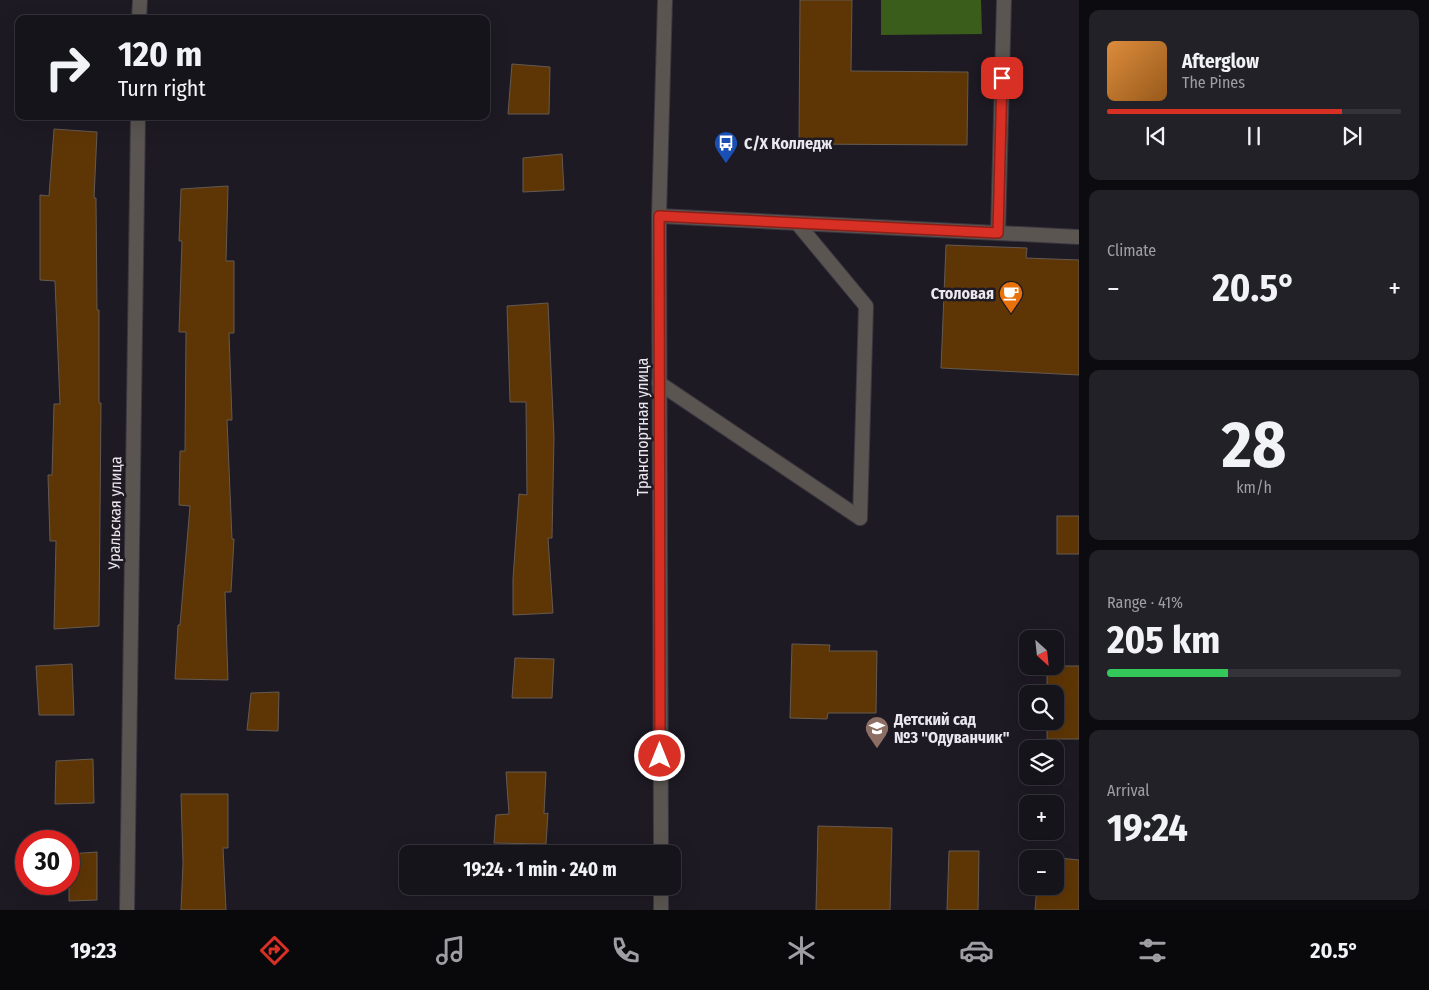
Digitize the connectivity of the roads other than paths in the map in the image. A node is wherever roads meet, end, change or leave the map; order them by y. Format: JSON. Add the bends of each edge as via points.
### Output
{"nodes":[{"id":1,"x":140,"y":0,"type":"edge"},
{"id":2,"x":665,"y":0,"type":"edge"},
{"id":3,"x":1004,"y":0,"type":"edge"},
{"id":4,"x":139,"y":15,"type":"edge"},
{"id":5,"x":138,"y":120,"type":"edge"},
{"id":6,"x":659,"y":216,"type":"junction"},
{"id":7,"x":797,"y":223,"type":"junction"},
{"id":8,"x":998,"y":233,"type":"junction"},
{"id":9,"x":1079,"y":237,"type":"edge"},
{"id":10,"x":659,"y":382,"type":"junction"},
{"id":11,"x":661,"y":845,"type":"edge"},
{"id":12,"x":661,"y":895,"type":"edge"},
{"id":13,"x":127,"y":910,"type":"edge"},
{"id":14,"x":661,"y":910,"type":"edge"}],
"edges":[{"from":1,"to":4,"type":"street"},
{"from":2,"to":6,"type":"street","name":"Транспортная улица"},
{"from":3,"to":8,"type":"street"},
{"from":5,"to":13,"type":"street","name":"Уральская улица"},
{"from":6,"to":7,"type":"street"},
{"from":6,"to":10,"type":"street","name":"Транспортная улица"},
{"from":7,"to":8,"type":"street"},
{"from":7,"to":10,"type":"street","via":[[866,306],[860,518]]},
{"from":8,"to":9,"type":"street"},
{"from":10,"to":11,"type":"street","name":"Транспортная улица"},
{"from":12,"to":14,"type":"street"}]}
